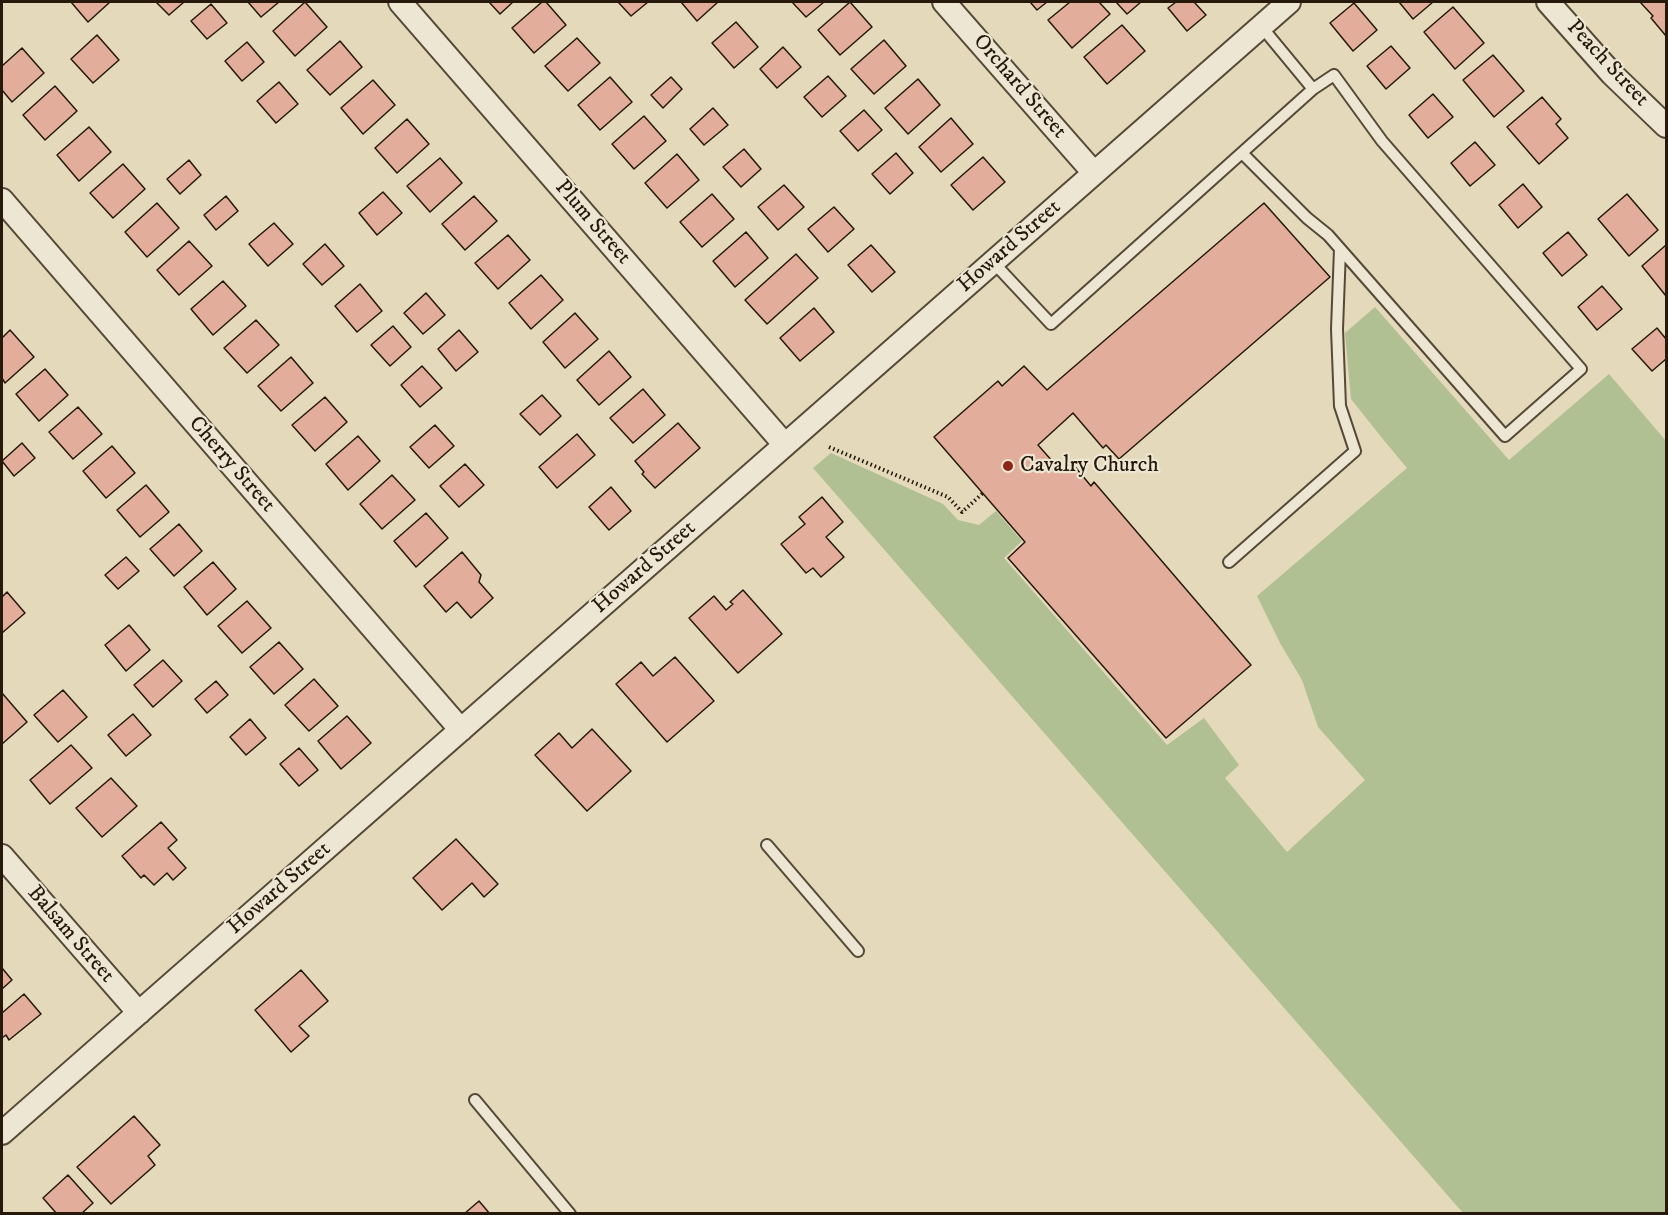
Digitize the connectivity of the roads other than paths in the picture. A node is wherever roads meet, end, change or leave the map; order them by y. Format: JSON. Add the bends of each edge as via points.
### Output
{"nodes":[{"id":1,"x":400,"y":2,"type":"edge"},
{"id":2,"x":944,"y":2,"type":"edge"},
{"id":3,"x":1288,"y":2,"type":"edge"},
{"id":4,"x":1548,"y":2,"type":"edge"},
{"id":5,"x":1261,"y":26,"type":"junction"},
{"id":6,"x":1314,"y":89,"type":"junction"},
{"id":7,"x":1666,"y":126,"type":"edge"},
{"id":8,"x":1242,"y":153,"type":"junction"},
{"id":9,"x":1094,"y":173,"type":"junction"},
{"id":10,"x":2,"y":200,"type":"edge"},
{"id":11,"x":1340,"y":249,"type":"junction"},
{"id":12,"x":993,"y":262,"type":"junction"},
{"id":13,"x":784,"y":445,"type":"junction"},
{"id":14,"x":1229,"y":562,"type":"dead end"},
{"id":15,"x":461,"y":730,"type":"junction"},
{"id":16,"x":767,"y":845,"type":"dead end"},
{"id":17,"x":2,"y":856,"type":"edge"},
{"id":18,"x":858,"y":951,"type":"dead end"},
{"id":19,"x":138,"y":1013,"type":"junction"},
{"id":20,"x":475,"y":1100,"type":"dead end"},
{"id":21,"x":2,"y":1133,"type":"edge"},
{"id":22,"x":570,"y":1214,"type":"edge"}],
"edges":[{"from":1,"to":13,"type":"street","name":"Plum Street"},
{"from":2,"to":9,"type":"street","name":"Orchard Street"},
{"from":3,"to":5,"type":"street","name":"Howard Street"},
{"from":4,"to":7,"type":"street","name":"Peach Street","via":[[1612,74]]},
{"from":5,"to":6,"type":"lane"},
{"from":5,"to":9,"type":"street","name":"Howard Street"},
{"from":6,"to":8,"type":"lane"},
{"from":6,"to":11,"type":"lane","via":[[1335,75],[1379,137],[1581,369],[1505,436]]},
{"from":8,"to":11,"type":"lane"},
{"from":8,"to":12,"type":"lane","via":[[1051,324]]},
{"from":9,"to":12,"type":"street","name":"Howard Street"},
{"from":10,"to":15,"type":"street","name":"Cherry Street"},
{"from":11,"to":14,"type":"lane","via":[[1340,406],[1355,451]]},
{"from":12,"to":13,"type":"street","name":"Howard Street"},
{"from":13,"to":15,"type":"street","name":"Howard Street"},
{"from":15,"to":19,"type":"street","name":"Howard Street"},
{"from":16,"to":18,"type":"lane"},
{"from":17,"to":19,"type":"street","name":"Balsam Street"},
{"from":19,"to":21,"type":"street","name":"Howard Street"},
{"from":20,"to":22,"type":"lane"}]}
